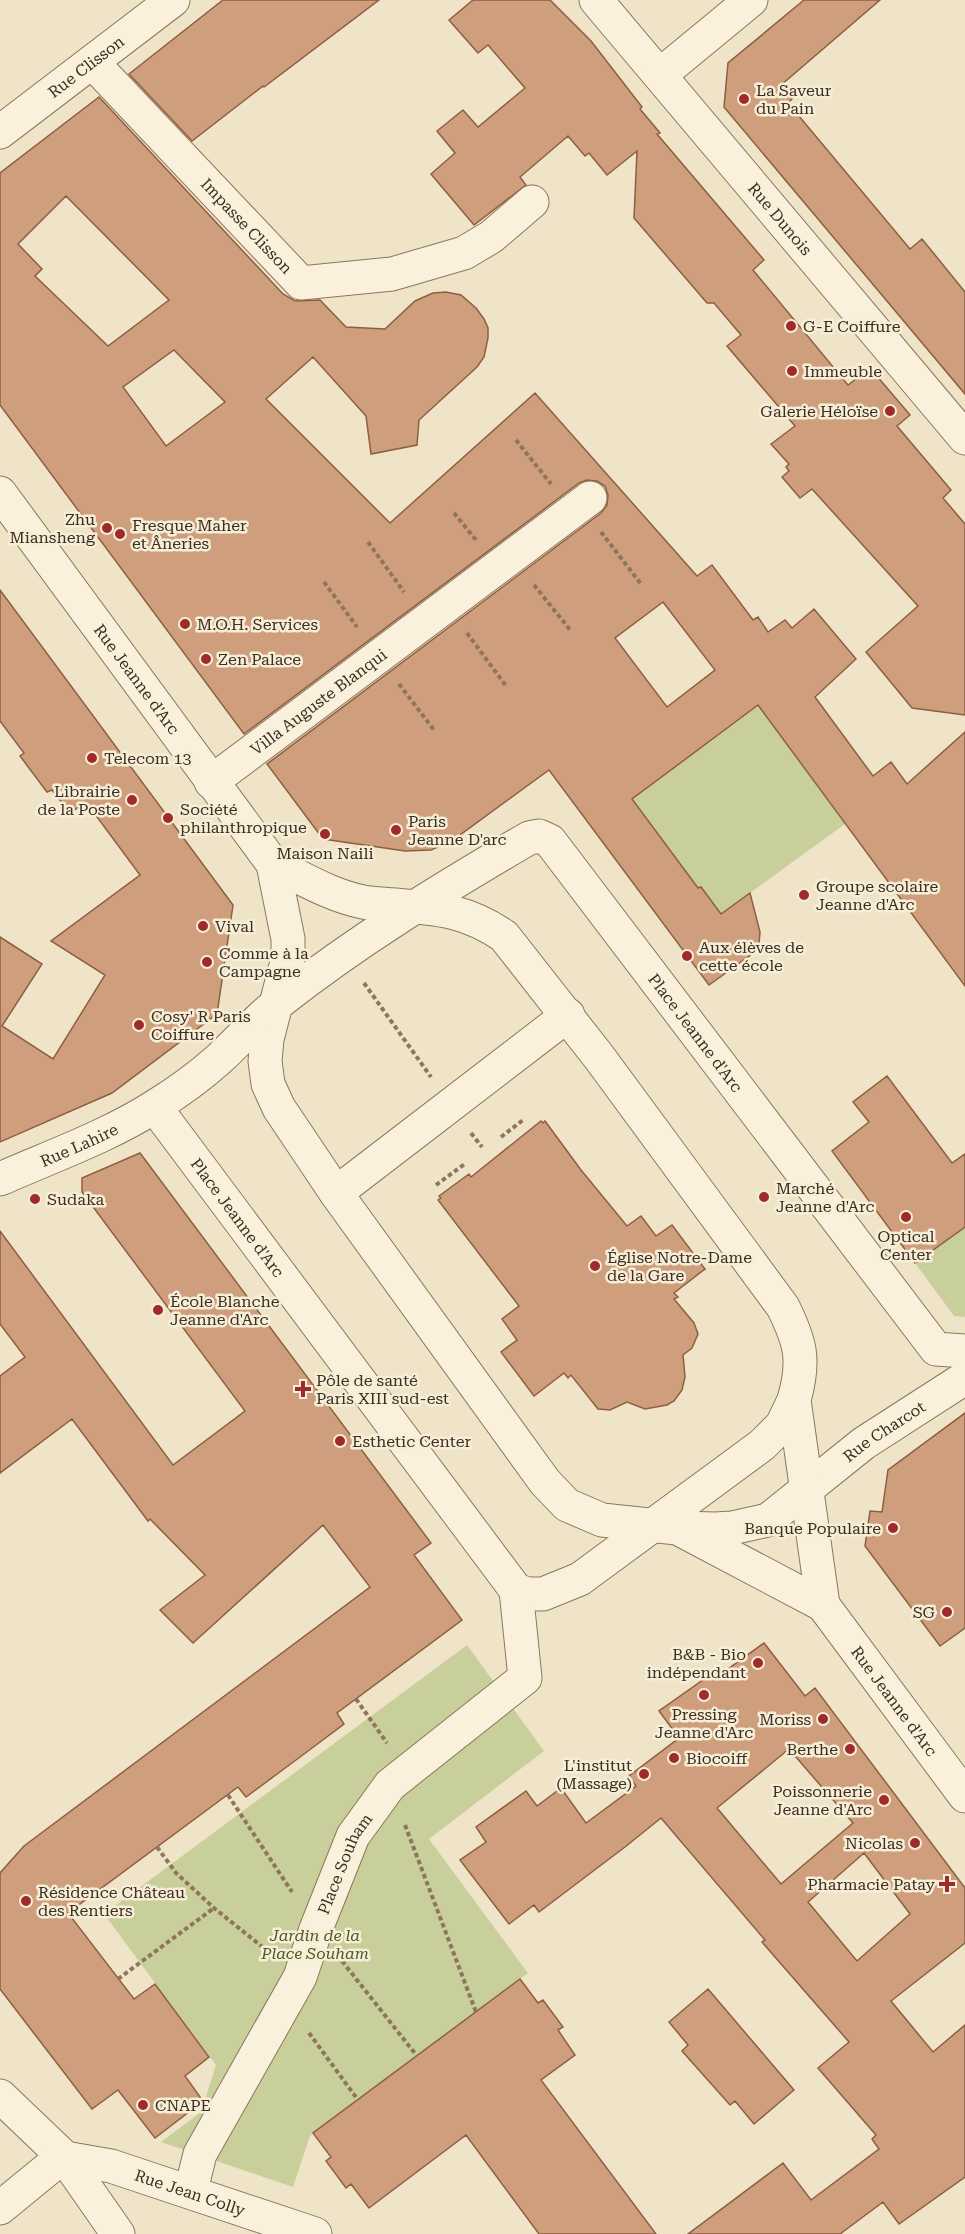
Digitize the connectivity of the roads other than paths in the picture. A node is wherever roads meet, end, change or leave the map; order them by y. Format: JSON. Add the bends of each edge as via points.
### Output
{"nodes":[{"id":1,"x":172,"y":0,"type":"edge"},
{"id":2,"x":596,"y":0,"type":"edge"},
{"id":3,"x":751,"y":0,"type":"edge"},
{"id":4,"x":93,"y":63,"type":"junction"},
{"id":5,"x":660,"y":75,"type":"junction"},
{"id":6,"x":0,"y":132,"type":"edge"},
{"id":7,"x":532,"y":202,"type":"dead end"},
{"id":8,"x":965,"y":438,"type":"edge"},
{"id":9,"x":0,"y":493,"type":"edge"},
{"id":10,"x":581,"y":506,"type":"road end"},
{"id":11,"x":211,"y":782,"type":"junction"},
{"id":12,"x":273,"y":864,"type":"junction"},
{"id":13,"x":412,"y":907,"type":"junction"},
{"id":14,"x":276,"y":1005,"type":"junction"},
{"id":15,"x":568,"y":1015,"type":"junction"},
{"id":16,"x":154,"y":1107,"type":"junction"},
{"id":17,"x":0,"y":1179,"type":"edge"},
{"id":18,"x":336,"y":1193,"type":"junction"},
{"id":19,"x":950,"y":1350,"type":"edge"},
{"id":20,"x":965,"y":1378,"type":"edge"},
{"id":21,"x":795,"y":1401,"type":"junction"},
{"id":22,"x":806,"y":1490,"type":"junction"},
{"id":23,"x":664,"y":1526,"type":"junction"},
{"id":24,"x":516,"y":1590,"type":"junction"},
{"id":25,"x":823,"y":1605,"type":"junction"},
{"id":26,"x":965,"y":1796,"type":"edge"},
{"id":27,"x":0,"y":2096,"type":"edge"},
{"id":28,"x":65,"y":2158,"type":"junction"},
{"id":29,"x":193,"y":2182,"type":"dead end"},
{"id":30,"x":0,"y":2208,"type":"edge"},
{"id":31,"x":118,"y":2234,"type":"edge"},
{"id":32,"x":315,"y":2234,"type":"edge"}],
"edges":[{"from":1,"to":4,"type":"street","name":"Rue Clisson"},
{"from":2,"to":5,"type":"street","name":"Rue Dunois"},
{"from":3,"to":5,"type":"street"},
{"from":4,"to":6,"type":"street","name":"Rue Clisson"},
{"from":4,"to":7,"type":"street","name":"Impasse Clisson","via":[[301,283],[392,274],[464,253],[491,237]]},
{"from":5,"to":8,"type":"street","name":"Rue Dunois"},
{"from":9,"to":11,"type":"street","name":"Rue Jeanne d'Arc"},
{"from":10,"to":11,"type":"street","name":"Villa Auguste Blanqui"},
{"from":11,"to":12,"type":"street","name":"Rue Jeanne d'Arc"},
{"from":12,"to":13,"type":"street","name":"Rue Jeanne d'Arc","via":[[363,902]]},
{"from":12,"to":14,"type":"street","name":"Rue Jeanne d'Arc","via":[[288,939],[288,958]]},
{"from":13,"to":14,"type":"street","name":"Place Jeanne d'Arc","via":[[343,953]]},
{"from":13,"to":15,"type":"street","via":[[465,914],[504,936]]},
{"from":13,"to":19,"type":"street","name":"Place Jeanne d'Arc","via":[[530,838],[539,836],[550,841]]},
{"from":14,"to":16,"type":"street","name":"Place Jeanne d'Arc","via":[[217,1061]]},
{"from":14,"to":18,"type":"street","via":[[267,1039],[268,1084],[279,1108]]},
{"from":15,"to":18,"type":"street"},
{"from":15,"to":21,"type":"street","via":[[783,1307],[797,1336],[801,1358]]},
{"from":16,"to":17,"type":"street","name":"Rue Lahire"},
{"from":16,"to":24,"type":"street","name":"Place Jeanne d'Arc"},
{"from":18,"to":23,"type":"street","via":[[545,1482],[567,1505],[602,1520]]},
{"from":20,"to":22,"type":"street","name":"Rue Charcot","via":[[864,1443]]},
{"from":21,"to":22,"type":"street"},
{"from":21,"to":23,"type":"street","via":[[782,1425],[762,1445]]},
{"from":22,"to":23,"type":"street","name":"Rue Charcot","via":[[768,1520],[732,1528]]},
{"from":22,"to":25,"type":"street","name":"Rue Jeanne d'Arc"},
{"from":23,"to":24,"type":"street","via":[[580,1579],[543,1594]]},
{"from":23,"to":25,"type":"street","name":"Rue Jeanne d'Arc"},
{"from":24,"to":29,"type":"street","name":"Place Souham","via":[[525,1678],[398,1778],[353,1836],[293,1989],[201,2154]]},
{"from":25,"to":26,"type":"street","name":"Rue Jeanne d'Arc"},
{"from":27,"to":28,"type":"street"},
{"from":28,"to":30,"type":"street"},
{"from":28,"to":31,"type":"street"},
{"from":28,"to":32,"type":"street","name":"Rue Jean Colly","via":[[111,2166]]}]}
